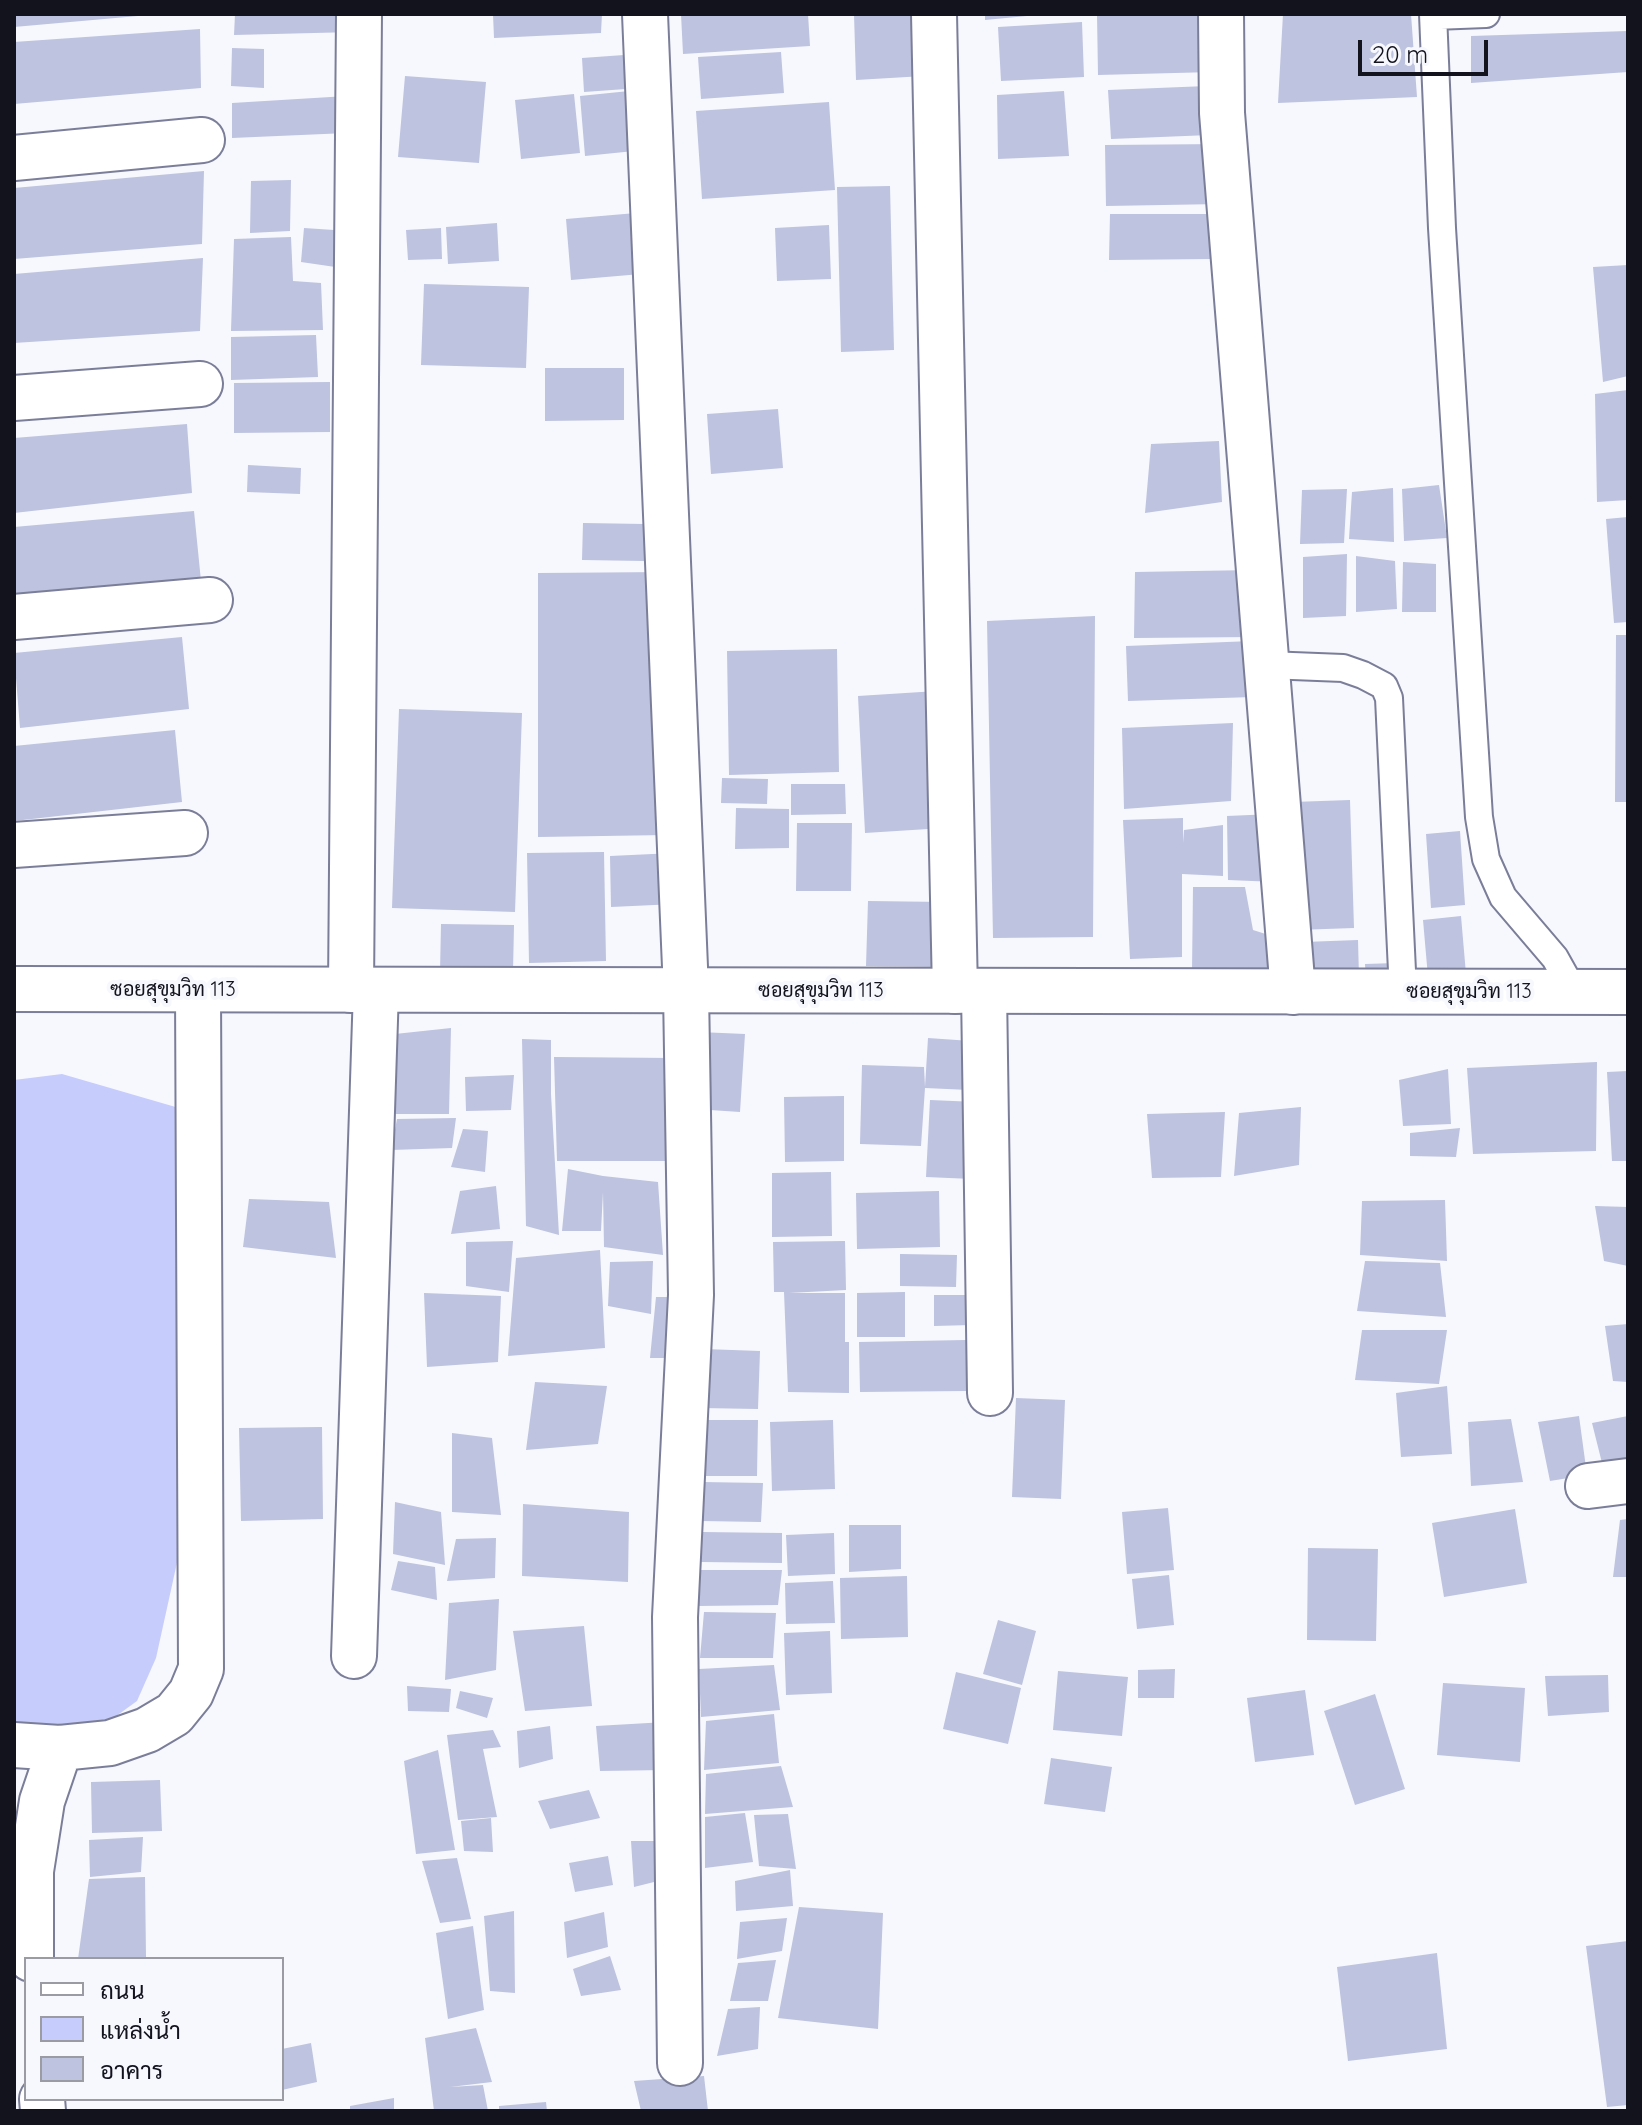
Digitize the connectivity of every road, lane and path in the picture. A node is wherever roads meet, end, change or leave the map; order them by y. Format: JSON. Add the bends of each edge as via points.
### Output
{"nodes":[{"id":1,"x":359,"y":14,"type":"edge"},
{"id":2,"x":645,"y":14,"type":"edge"},
{"id":3,"x":934,"y":14,"type":"edge"},
{"id":4,"x":1221,"y":14,"type":"edge"},
{"id":5,"x":1486,"y":14,"type":"edge"},
{"id":6,"x":1434,"y":15,"type":"edge"},
{"id":7,"x":202,"y":140,"type":"dead end"},
{"id":8,"x":14,"y":158,"type":"edge"},
{"id":9,"x":200,"y":384,"type":"dead end"},
{"id":10,"x":14,"y":398,"type":"edge"},
{"id":11,"x":210,"y":600,"type":"dead end"},
{"id":12,"x":14,"y":617,"type":"edge"},
{"id":13,"x":1267,"y":665,"type":"junction"},
{"id":14,"x":185,"y":833,"type":"dead end"},
{"id":15,"x":14,"y":845,"type":"edge"},
{"id":16,"x":14,"y":989,"type":"edge"},
{"id":17,"x":198,"y":990,"type":"junction"},
{"id":18,"x":363,"y":990,"type":"junction"},
{"id":19,"x":686,"y":991,"type":"junction"},
{"id":20,"x":970,"y":991,"type":"junction"},
{"id":21,"x":1293,"y":992,"type":"junction"},
{"id":22,"x":1403,"y":992,"type":"junction"},
{"id":23,"x":1574,"y":992,"type":"junction"},
{"id":24,"x":1628,"y":992,"type":"edge"},
{"id":25,"x":990,"y":1393,"type":"dead end"},
{"id":26,"x":354,"y":1656,"type":"dead end"},
{"id":27,"x":14,"y":1745,"type":"edge"},
{"id":28,"x":60,"y":1748,"type":"junction"},
{"id":29,"x":31,"y":1957,"type":"edge"},
{"id":30,"x":680,"y":2063,"type":"dead end"}],
"edges":[{"from":1,"to":18,"type":"street"},
{"from":2,"to":19,"type":"street"},
{"from":3,"to":20,"type":"street"},
{"from":4,"to":13,"type":"street","via":[[1222,113]]},
{"from":5,"to":6,"type":"lane"},
{"from":6,"to":23,"type":"lane","via":[[1442,228],[1481,831],[1486,859],[1503,897],[1555,958]]},
{"from":7,"to":8,"type":"street"},
{"from":9,"to":10,"type":"street"},
{"from":11,"to":12,"type":"street"},
{"from":13,"to":21,"type":"street"},
{"from":13,"to":22,"type":"lane","via":[[1343,668],[1384,686],[1389,698]]},
{"from":14,"to":15,"type":"street"},
{"from":16,"to":17,"type":"street","name":"ซอยสุขุมวิท 113"},
{"from":17,"to":18,"type":"street","name":"ซอยสุขุมวิท 113"},
{"from":17,"to":28,"type":"street","via":[[201,1669],[174,1714],[147,1730],[110,1743]]},
{"from":18,"to":19,"type":"street","name":"ซอยสุขุมวิท 113"},
{"from":18,"to":26,"type":"street"},
{"from":19,"to":20,"type":"street","name":"ซอยสุขุมวิท 113"},
{"from":19,"to":30,"type":"street","via":[[691,1295],[675,1617]]},
{"from":20,"to":21,"type":"street","name":"ซอยสุขุมวิท 113"},
{"from":20,"to":25,"type":"street"},
{"from":21,"to":22,"type":"street","name":"ซอยสุขุมวิท 113"},
{"from":22,"to":23,"type":"street","name":"ซอยสุขุมวิท 113"},
{"from":23,"to":24,"type":"street","name":"ซอยสุขุมวิท 113"},
{"from":27,"to":28,"type":"street"},
{"from":28,"to":29,"type":"street","via":[[42,1801],[31,1871]]}]}
